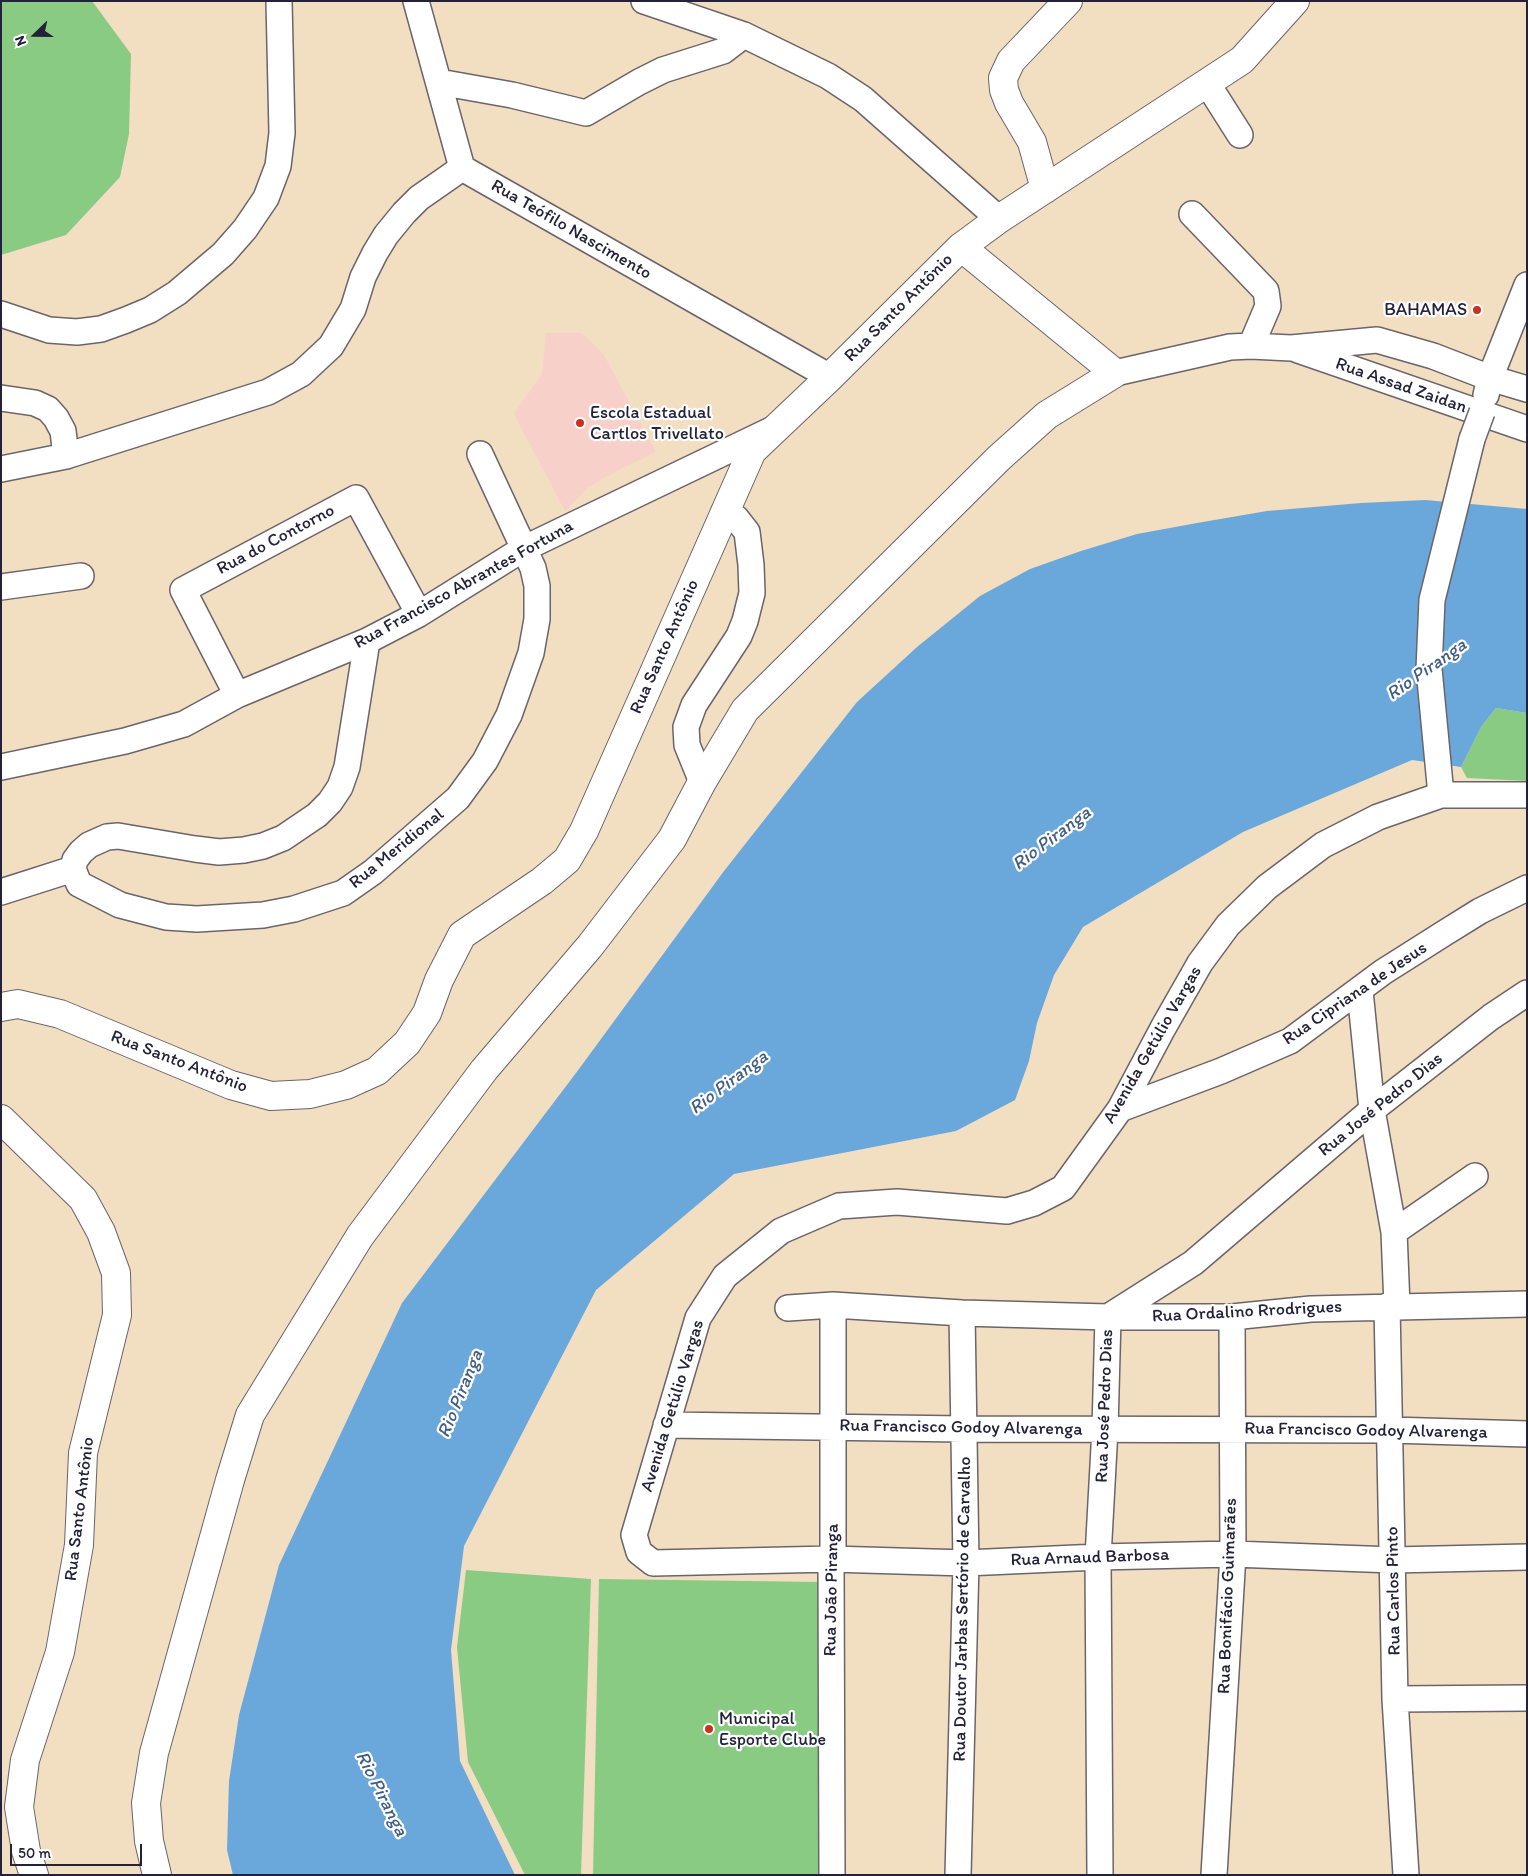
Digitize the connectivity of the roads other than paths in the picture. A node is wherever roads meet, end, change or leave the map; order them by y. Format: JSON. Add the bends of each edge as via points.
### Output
{"nodes":[{"id":1,"x":279,"y":1,"type":"edge"},
{"id":2,"x":416,"y":1,"type":"edge"},
{"id":3,"x":644,"y":1,"type":"edge"},
{"id":4,"x":1068,"y":1,"type":"edge"},
{"id":5,"x":1295,"y":1,"type":"edge"},
{"id":6,"x":744,"y":35,"type":"junction"},
{"id":7,"x":439,"y":82,"type":"junction"},
{"id":8,"x":1207,"y":83,"type":"junction"},
{"id":9,"x":1240,"y":135,"type":"dead end"},
{"id":10,"x":462,"y":168,"type":"junction"},
{"id":11,"x":1045,"y":189,"type":"junction"},
{"id":12,"x":1192,"y":214,"type":"dead end"},
{"id":13,"x":999,"y":219,"type":"junction"},
{"id":14,"x":961,"y":247,"type":"junction"},
{"id":15,"x":1527,"y":285,"type":"edge"},
{"id":16,"x":1,"y":314,"type":"edge"},
{"id":17,"x":1251,"y":346,"type":"junction"},
{"id":18,"x":1291,"y":348,"type":"junction"},
{"id":19,"x":1115,"y":372,"type":"junction"},
{"id":20,"x":830,"y":377,"type":"junction"},
{"id":21,"x":1490,"y":378,"type":"junction"},
{"id":22,"x":1527,"y":389,"type":"edge"},
{"id":23,"x":1,"y":398,"type":"edge"},
{"id":24,"x":777,"y":427,"type":"junction"},
{"id":25,"x":1519,"y":427,"type":"edge"},
{"id":26,"x":480,"y":454,"type":"dead end"},
{"id":27,"x":66,"y":456,"type":"junction"},
{"id":28,"x":1,"y":468,"type":"edge"},
{"id":29,"x":724,"y":512,"type":"junction"},
{"id":30,"x":522,"y":549,"type":"junction"},
{"id":31,"x":81,"y":576,"type":"dead end"},
{"id":32,"x":1,"y":586,"type":"edge"},
{"id":33,"x":419,"y":614,"type":"junction"},
{"id":34,"x":367,"y":641,"type":"junction"},
{"id":35,"x":237,"y":695,"type":"junction"},
{"id":36,"x":1,"y":767,"type":"edge"},
{"id":37,"x":702,"y":782,"type":"junction"},
{"id":38,"x":1440,"y":788,"type":"junction"},
{"id":39,"x":1527,"y":795,"type":"edge"},
{"id":40,"x":74,"y":869,"type":"junction"},
{"id":41,"x":1527,"y":888,"type":"edge"},
{"id":42,"x":1,"y":892,"type":"edge"},
{"id":43,"x":1360,"y":991,"type":"junction"},
{"id":44,"x":1527,"y":993,"type":"edge"},
{"id":45,"x":1,"y":1007,"type":"edge"},
{"id":46,"x":1120,"y":1109,"type":"junction"},
{"id":47,"x":1372,"y":1110,"type":"junction"},
{"id":48,"x":1,"y":1118,"type":"edge"},
{"id":49,"x":1475,"y":1176,"type":"dead end"},
{"id":50,"x":1394,"y":1232,"type":"junction"},
{"id":51,"x":1527,"y":1304,"type":"edge"},
{"id":52,"x":834,"y":1305,"type":"junction"},
{"id":53,"x":1392,"y":1306,"type":"junction"},
{"id":54,"x":788,"y":1308,"type":"dead end"},
{"id":55,"x":962,"y":1313,"type":"junction"},
{"id":56,"x":1232,"y":1317,"type":"junction"},
{"id":57,"x":1108,"y":1318,"type":"junction"},
{"id":58,"x":666,"y":1425,"type":"junction"},
{"id":59,"x":833,"y":1427,"type":"junction"},
{"id":60,"x":964,"y":1429,"type":"junction"},
{"id":61,"x":1105,"y":1429,"type":"junction"},
{"id":62,"x":1232,"y":1429,"type":"junction"},
{"id":63,"x":1391,"y":1430,"type":"junction"},
{"id":64,"x":1527,"y":1434,"type":"edge"},
{"id":65,"x":1233,"y":1554,"type":"junction"},
{"id":66,"x":1098,"y":1557,"type":"junction"},
{"id":67,"x":1527,"y":1557,"type":"edge"},
{"id":68,"x":831,"y":1559,"type":"junction"},
{"id":69,"x":1393,"y":1560,"type":"junction"},
{"id":70,"x":653,"y":1563,"type":"joint"},
{"id":71,"x":966,"y":1563,"type":"junction"},
{"id":72,"x":1527,"y":1698,"type":"edge"},
{"id":73,"x":1396,"y":1699,"type":"junction"},
{"id":74,"x":34,"y":1875,"type":"edge"},
{"id":75,"x":157,"y":1875,"type":"edge"},
{"id":76,"x":832,"y":1875,"type":"edge"},
{"id":77,"x":958,"y":1875,"type":"edge"},
{"id":78,"x":1100,"y":1875,"type":"edge"},
{"id":79,"x":1214,"y":1875,"type":"edge"},
{"id":80,"x":1406,"y":1875,"type":"edge"}],
"edges":[{"from":1,"to":16,"type":"street","via":[[282,133],[278,166],[266,198],[223,254],[177,293],[150,310],[93,330],[49,330]]},
{"from":2,"to":7,"type":"street"},
{"from":3,"to":6,"type":"street"},
{"from":4,"to":11,"type":"main road","via":[[1011,60],[1003,78],[1009,103],[1032,142]]},
{"from":5,"to":8,"type":"main road","name":"Rua Santo Antônio","via":[[1242,60]]},
{"from":6,"to":7,"type":"street","via":[[723,51],[655,74],[586,113]]},
{"from":6,"to":13,"type":"street","via":[[828,76],[862,99]]},
{"from":7,"to":10,"type":"street"},
{"from":8,"to":9,"type":"street"},
{"from":8,"to":11,"type":"main road","name":"Rua Santo Antônio"},
{"from":10,"to":20,"type":"street","name":"Rua Teófilo Nascimento"},
{"from":10,"to":27,"type":"street","via":[[419,198],[386,235],[331,346],[301,374],[268,392]]},
{"from":11,"to":13,"type":"main road","name":"Rua Santo Antônio"},
{"from":12,"to":17,"type":"street","via":[[1266,292],[1268,306]]},
{"from":13,"to":14,"type":"main road","name":"Rua Santo Antônio"},
{"from":14,"to":19,"type":"main road"},
{"from":14,"to":20,"type":"main road","name":"Rua Santo Antônio"},
{"from":15,"to":21,"type":"street"},
{"from":17,"to":18,"type":"street","name":"Rua Assad Zaidan"},
{"from":17,"to":19,"type":"street","name":"Rua Assad Zaidan","via":[[1230,347]]},
{"from":18,"to":21,"type":"street","name":"Rua Assad Zaidan","via":[[1377,340],[1433,356]]},
{"from":18,"to":25,"type":"street","name":"Rua Assad Zaidan"},
{"from":19,"to":37,"type":"main road","via":[[1047,415],[999,458],[794,660],[744,710]]},
{"from":20,"to":24,"type":"main road","name":"Rua Santo Antônio"},
{"from":21,"to":22,"type":"street","name":"Rua Assad Zaidan"},
{"from":21,"to":38,"type":"street","bridge":true,"via":[[1432,600],[1429,669]]},
{"from":23,"to":27,"type":"street","via":[[35,403],[48,409],[63,431]]},
{"from":24,"to":29,"type":"main road","name":"Rua Santo Antônio","via":[[752,451]]},
{"from":24,"to":30,"type":"street","name":"Rua Francisco Abrantes Fortuna"},
{"from":26,"to":30,"type":"street","name":"Rua Meridional"},
{"from":27,"to":28,"type":"street"},
{"from":29,"to":37,"type":"street","via":[[736,518],[746,532],[752,593],[739,636],[694,705],[686,727],[687,745]]},
{"from":29,"to":45,"type":"main road","name":"Rua Santo Antônio","via":[[584,831],[567,860],[542,881],[462,935],[439,980],[427,1013],[407,1043],[377,1071],[346,1085],[310,1094],[271,1096],[231,1085],[60,1014],[18,1004]]},
{"from":30,"to":33,"type":"street","name":"Rua Francisco Abrantes Fortuna"},
{"from":30,"to":40,"type":"street","name":"Rua Meridional","via":[[533,568],[537,586],[537,619],[532,653],[505,723],[485,761],[458,798],[351,888],[294,909],[263,915],[197,919],[166,917],[120,905],[79,884]]},
{"from":31,"to":32,"type":"street"},
{"from":33,"to":34,"type":"street","name":"Rua Francisco Abrantes Fortuna"},
{"from":33,"to":35,"type":"street","name":"Rua do Contorno","via":[[356,498],[184,590]]},
{"from":34,"to":35,"type":"street","name":"Rua Francisco Abrantes Fortuna"},
{"from":34,"to":40,"type":"street","via":[[347,767],[330,802],[303,826],[263,846],[219,852],[108,837],[81,852]]},
{"from":35,"to":36,"type":"street","name":"Rua Francisco Abrantes Fortuna","via":[[184,724],[125,741]]},
{"from":37,"to":75,"type":"main road","via":[[661,855],[590,946],[484,1070],[360,1236],[250,1416],[154,1753],[146,1803],[149,1841]]},
{"from":38,"to":39,"type":"street","name":"Avenida Getúlio Vargas"},
{"from":38,"to":46,"type":"street","name":"Avenida Getúlio Vargas","via":[[1323,845],[1267,887],[1228,925],[1200,963]]},
{"from":40,"to":42,"type":"street"},
{"from":41,"to":43,"type":"street","name":"Rua Cipriana de Jesus","via":[[1480,911]]},
{"from":43,"to":46,"type":"street","name":"Rua Cipriana de Jesus","via":[[1290,1041]]},
{"from":43,"to":47,"type":"street","name":"Rua Carlos Pinto"},
{"from":44,"to":47,"type":"street","name":"Rua José Pedro Dias"},
{"from":46,"to":58,"type":"street","name":"Avenida Getúlio Vargas","via":[[1063,1188],[1034,1203],[1007,1211],[898,1202],[839,1206],[781,1231],[725,1276],[698,1318]]},
{"from":47,"to":50,"type":"street","name":"Rua Carlos Pinto"},
{"from":47,"to":57,"type":"street","name":"Rua José Pedro Dias","via":[[1193,1263]]},
{"from":48,"to":74,"type":"main road","name":"Rua Santo Antônio","via":[[83,1199],[101,1232],[116,1273],[117,1315],[83,1453],[79,1545],[60,1652],[25,1760],[18,1807]]},
{"from":49,"to":50,"type":"street"},
{"from":50,"to":53,"type":"street","name":"Rua Carlos Pinto"},
{"from":51,"to":53,"type":"street","name":"Rua Ordalino Rrodrigues"},
{"from":52,"to":54,"type":"street","name":"Rua Ordalino Rrodrigues"},
{"from":52,"to":55,"type":"street","name":"Rua Ordalino Rrodrigues"},
{"from":52,"to":59,"type":"street","name":"Rua João Piranga"},
{"from":53,"to":56,"type":"street","name":"Rua Ordalino Rrodrigues","via":[[1311,1309]]},
{"from":53,"to":63,"type":"street","name":"Rua Carlos Pinto"},
{"from":55,"to":57,"type":"street","name":"Rua Ordalino Rrodrigues"},
{"from":55,"to":60,"type":"street","name":"Rua Doutor Jarbas Sertório de Carvalho"},
{"from":56,"to":57,"type":"street","name":"Rua Ordalino Rrodrigues"},
{"from":56,"to":62,"type":"street","name":"Rua Bonifácio Guimarães"},
{"from":57,"to":61,"type":"street","name":"Rua José Pedro Dias"},
{"from":58,"to":59,"type":"street","name":"Rua Francisco Godoy Alvarenga"},
{"from":58,"to":70,"type":"street","name":"Avenida Getúlio Vargas","via":[[634,1535],[639,1552]]},
{"from":59,"to":60,"type":"street","name":"Rua Francisco Godoy Alvarenga"},
{"from":59,"to":68,"type":"street","name":"Rua João Piranga"},
{"from":60,"to":61,"type":"street","name":"Rua Francisco Godoy Alvarenga"},
{"from":60,"to":71,"type":"street","name":"Rua Doutor Jarbas Sertório de Carvalho"},
{"from":61,"to":62,"type":"street","name":"Rua Francisco Godoy Alvarenga"},
{"from":61,"to":66,"type":"street","name":"Rua José Pedro Dias"},
{"from":62,"to":63,"type":"street","name":"Rua Francisco Godoy Alvarenga"},
{"from":62,"to":65,"type":"street","name":"Rua Bonifácio Guimarães"},
{"from":63,"to":64,"type":"street","name":"Rua Francisco Godoy Alvarenga"},
{"from":63,"to":69,"type":"street","name":"Rua Carlos Pinto"},
{"from":65,"to":66,"type":"street","name":"Rua Arnaud Barbosa"},
{"from":65,"to":69,"type":"street","name":"Rua Arnaud Barbosa"},
{"from":65,"to":79,"type":"street","name":"Rua Bonifácio Guimarães"},
{"from":66,"to":71,"type":"street","name":"Rua Arnaud Barbosa"},
{"from":66,"to":78,"type":"street","name":"Rua José Pedro Dias"},
{"from":67,"to":69,"type":"street","name":"Rua Arnaud Barbosa"},
{"from":68,"to":70,"type":"street","name":"Rua Arnaud Barbosa"},
{"from":68,"to":71,"type":"street","name":"Rua Arnaud Barbosa"},
{"from":68,"to":76,"type":"street","name":"Rua João Piranga"},
{"from":69,"to":73,"type":"street","name":"Rua Carlos Pinto"},
{"from":71,"to":77,"type":"street","name":"Rua Doutor Jarbas Sertório de Carvalho"},
{"from":72,"to":73,"type":"street"},
{"from":73,"to":80,"type":"street","name":"Rua Carlos Pinto"}]}
